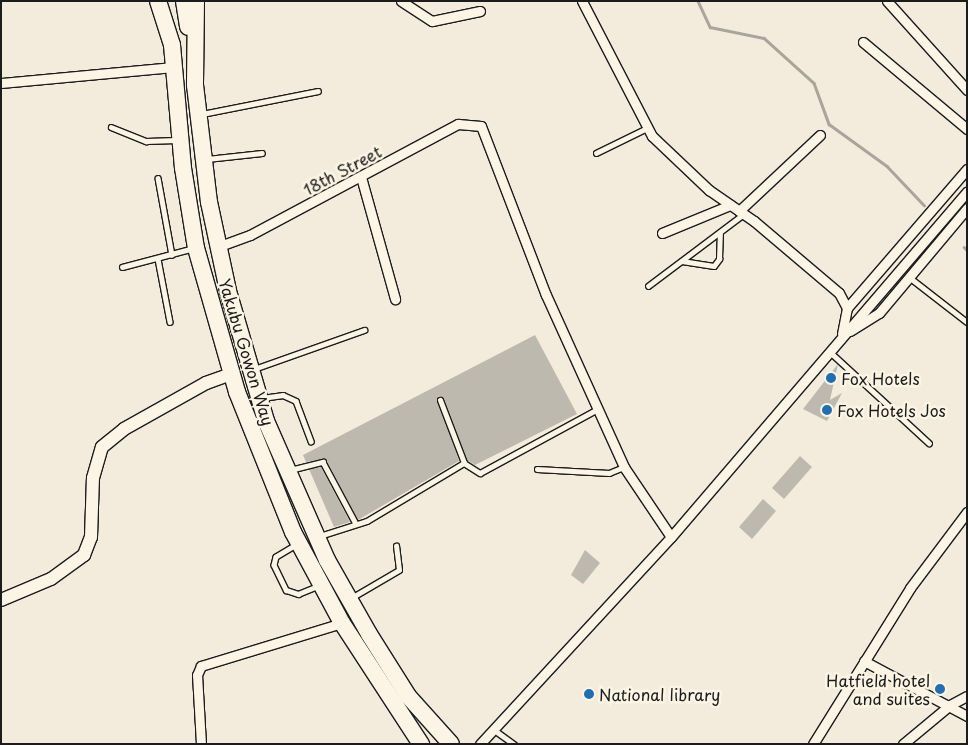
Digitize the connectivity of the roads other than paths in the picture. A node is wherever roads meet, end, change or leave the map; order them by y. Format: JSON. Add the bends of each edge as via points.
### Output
{"nodes":[{"id":1,"x":158,"y":1,"type":"edge"},
{"id":2,"x":170,"y":1,"type":"edge"},
{"id":3,"x":184,"y":1,"type":"edge"},
{"id":4,"x":196,"y":1,"type":"edge"},
{"id":5,"x":401,"y":1,"type":"edge"},
{"id":6,"x":582,"y":1,"type":"edge"},
{"id":7,"x":886,"y":1,"type":"edge"},
{"id":8,"x":480,"y":11,"type":"dead end"},
{"id":9,"x":863,"y":42,"type":"dead end"},
{"id":10,"x":172,"y":45,"type":"junction"},
{"id":11,"x":193,"y":54,"type":"junction"},
{"id":12,"x":174,"y":67,"type":"junction"},
{"id":13,"x":1,"y":83,"type":"edge"},
{"id":14,"x":967,"y":90,"type":"edge"},
{"id":15,"x":318,"y":91,"type":"dead end"},
{"id":16,"x":198,"y":114,"type":"junction"},
{"id":17,"x":111,"y":127,"type":"dead end"},
{"id":18,"x":647,"y":128,"type":"junction"},
{"id":19,"x":967,"y":129,"type":"edge"},
{"id":20,"x":820,"y":135,"type":"dead end"},
{"id":21,"x":180,"y":140,"type":"junction"},
{"id":22,"x":262,"y":153,"type":"dead end"},
{"id":23,"x":596,"y":153,"type":"dead end"},
{"id":24,"x":203,"y":159,"type":"junction"},
{"id":25,"x":967,"y":169,"type":"edge"},
{"id":26,"x":361,"y":177,"type":"junction"},
{"id":27,"x":158,"y":178,"type":"dead end"},
{"id":28,"x":967,"y":192,"type":"edge"},
{"id":29,"x":730,"y":205,"type":"junction"},
{"id":30,"x":967,"y":208,"type":"edge"},
{"id":31,"x":741,"y":212,"type":"junction"},
{"id":32,"x":662,"y":232,"type":"dead end"},
{"id":33,"x":720,"y":233,"type":"junction"},
{"id":34,"x":217,"y":247,"type":"junction"},
{"id":35,"x":196,"y":248,"type":"junction"},
{"id":36,"x":172,"y":254,"type":"junction"},
{"id":37,"x":158,"y":258,"type":"junction"},
{"id":38,"x":682,"y":261,"type":"junction"},
{"id":39,"x":122,"y":267,"type":"dead end"},
{"id":40,"x":909,"y":277,"type":"junction"},
{"id":41,"x":648,"y":286,"type":"dead end"},
{"id":42,"x":395,"y":299,"type":"dead end"},
{"id":43,"x":847,"y":308,"type":"junction"},
{"id":44,"x":170,"y":322,"type":"dead end"},
{"id":45,"x":967,"y":322,"type":"edge"},
{"id":46,"x":364,"y":330,"type":"dead end"},
{"id":47,"x":841,"y":337,"type":"junction"},
{"id":48,"x":829,"y":351,"type":"junction"},
{"id":49,"x":250,"y":371,"type":"junction"},
{"id":50,"x":231,"y":374,"type":"junction"},
{"id":51,"x":258,"y":398,"type":"junction"},
{"id":52,"x":440,"y":400,"type":"dead end"},
{"id":53,"x":598,"y":409,"type":"junction"},
{"id":54,"x":310,"y":441,"type":"dead end"},
{"id":55,"x":929,"y":443,"type":"dead end"},
{"id":56,"x":464,"y":463,"type":"junction"},
{"id":57,"x":624,"y":467,"type":"junction"},
{"id":58,"x":537,"y":469,"type":"dead end"},
{"id":59,"x":288,"y":471,"type":"junction"},
{"id":60,"x":967,"y":512,"type":"edge"},
{"id":61,"x":355,"y":522,"type":"junction"},
{"id":62,"x":316,"y":537,"type":"junction"},
{"id":63,"x":671,"y":537,"type":"junction"},
{"id":64,"x":300,"y":543,"type":"junction"},
{"id":65,"x":396,"y":546,"type":"dead end"},
{"id":66,"x":323,"y":584,"type":"junction"},
{"id":67,"x":349,"y":599,"type":"junction"},
{"id":68,"x":1,"y":600,"type":"edge"},
{"id":69,"x":342,"y":622,"type":"junction"},
{"id":70,"x":864,"y":661,"type":"junction"},
{"id":71,"x":967,"y":696,"type":"edge"},
{"id":72,"x":950,"y":705,"type":"junction"},
{"id":73,"x":967,"y":716,"type":"edge"},
{"id":74,"x":493,"y":729,"type":"junction"},
{"id":75,"x":201,"y":744,"type":"edge"},
{"id":76,"x":421,"y":744,"type":"edge"},
{"id":77,"x":451,"y":744,"type":"edge"},
{"id":78,"x":480,"y":744,"type":"edge"},
{"id":79,"x":514,"y":744,"type":"edge"},
{"id":80,"x":813,"y":744,"type":"edge"},
{"id":81,"x":903,"y":744,"type":"edge"}],
"edges":[{"from":1,"to":10,"type":"highway","name":"Yakubu Gowon Way"},
{"from":2,"to":10,"type":"highway"},
{"from":3,"to":11,"type":"highway"},
{"from":4,"to":11,"type":"highway","name":"Yakubu Gowon Way"},
{"from":5,"to":8,"type":"street","via":[[432,21]]},
{"from":6,"to":18,"type":"street"},
{"from":7,"to":14,"type":"street"},
{"from":9,"to":19,"type":"street"},
{"from":10,"to":12,"type":"highway","name":"Yakubu Gowon Way"},
{"from":11,"to":16,"type":"highway","name":"Yakubu Gowon Way"},
{"from":12,"to":13,"type":"street"},
{"from":12,"to":21,"type":"highway","name":"Yakubu Gowon Way"},
{"from":15,"to":16,"type":"lane"},
{"from":16,"to":24,"type":"highway","name":"Yakubu Gowon Way"},
{"from":17,"to":21,"type":"lane","via":[[146,141]]},
{"from":18,"to":23,"type":"lane"},
{"from":18,"to":29,"type":"street","via":[[663,149]]},
{"from":20,"to":31,"type":"street"},
{"from":21,"to":35,"type":"highway","name":"Yakubu Gowon Way"},
{"from":22,"to":24,"type":"lane"},
{"from":24,"to":34,"type":"highway","name":"Yakubu Gowon Way"},
{"from":25,"to":43,"type":"street"},
{"from":26,"to":34,"type":"street","name":"18th Street","via":[[250,235]]},
{"from":26,"to":42,"type":"street"},
{"from":26,"to":53,"type":"street","name":"18th Street","via":[[458,124],[481,126],[546,295]]},
{"from":27,"to":36,"type":"lane"},
{"from":28,"to":47,"type":"street"},
{"from":29,"to":31,"type":"street"},
{"from":29,"to":32,"type":"street"},
{"from":30,"to":40,"type":"street"},
{"from":31,"to":33,"type":"lane"},
{"from":31,"to":43,"type":"street","via":[[823,278]]},
{"from":33,"to":38,"type":"lane"},
{"from":33,"to":38,"type":"lane","via":[[719,259],[714,266]]},
{"from":34,"to":49,"type":"highway","name":"Yakubu Gowon Way"},
{"from":35,"to":36,"type":"lane"},
{"from":35,"to":50,"type":"highway","name":"Yakubu Gowon Way"},
{"from":36,"to":37,"type":"lane"},
{"from":37,"to":39,"type":"lane"},
{"from":37,"to":44,"type":"lane"},
{"from":38,"to":41,"type":"lane"},
{"from":40,"to":45,"type":"lane"},
{"from":40,"to":47,"type":"street","via":[[879,313]]},
{"from":43,"to":47,"type":"street"},
{"from":46,"to":49,"type":"lane"},
{"from":47,"to":48,"type":"street"},
{"from":48,"to":55,"type":"lane"},
{"from":48,"to":63,"type":"street"},
{"from":49,"to":51,"type":"highway","name":"Yakubu Gowon Way"},
{"from":50,"to":64,"type":"highway","name":"Yakubu Gowon Way","via":[[269,480]]},
{"from":50,"to":68,"type":"street","via":[[189,393],[102,447],[93,478],[92,537],[84,555],[51,579]]},
{"from":51,"to":54,"type":"lane","via":[[283,395],[296,401]]},
{"from":51,"to":59,"type":"highway","name":"Yakubu Gowon Way"},
{"from":52,"to":56,"type":"lane"},
{"from":53,"to":56,"type":"lane","via":[[480,473]]},
{"from":53,"to":57,"type":"street"},
{"from":56,"to":61,"type":"lane","via":[[367,521]]},
{"from":57,"to":58,"type":"lane","via":[[609,473]]},
{"from":57,"to":63,"type":"street"},
{"from":59,"to":61,"type":"lane","via":[[323,462]]},
{"from":59,"to":62,"type":"highway","name":"Yakubu Gowon Way"},
{"from":60,"to":70,"type":"street","via":[[942,540]]},
{"from":61,"to":62,"type":"lane"},
{"from":62,"to":67,"type":"highway","name":"Yakubu Gowon Way"},
{"from":63,"to":74,"type":"street"},
{"from":64,"to":66,"type":"highway","name":"Yakubu Gowon Way"},
{"from":64,"to":66,"type":"lane","via":[[276,557],[274,565],[286,590],[298,594]]},
{"from":65,"to":67,"type":"lane","via":[[399,570]]},
{"from":66,"to":69,"type":"highway","name":"Yakubu Gowon Way"},
{"from":67,"to":77,"type":"highway","name":"Yakubu Gowon Way","via":[[408,696]]},
{"from":69,"to":75,"type":"street","via":[[201,666],[197,674]]},
{"from":69,"to":76,"type":"highway","name":"Yakubu Gowon Way"},
{"from":70,"to":72,"type":"street"},
{"from":70,"to":80,"type":"street"},
{"from":71,"to":72,"type":"street"},
{"from":72,"to":73,"type":"street"},
{"from":72,"to":81,"type":"street"},
{"from":74,"to":78,"type":"street"},
{"from":74,"to":79,"type":"lane"}]}
